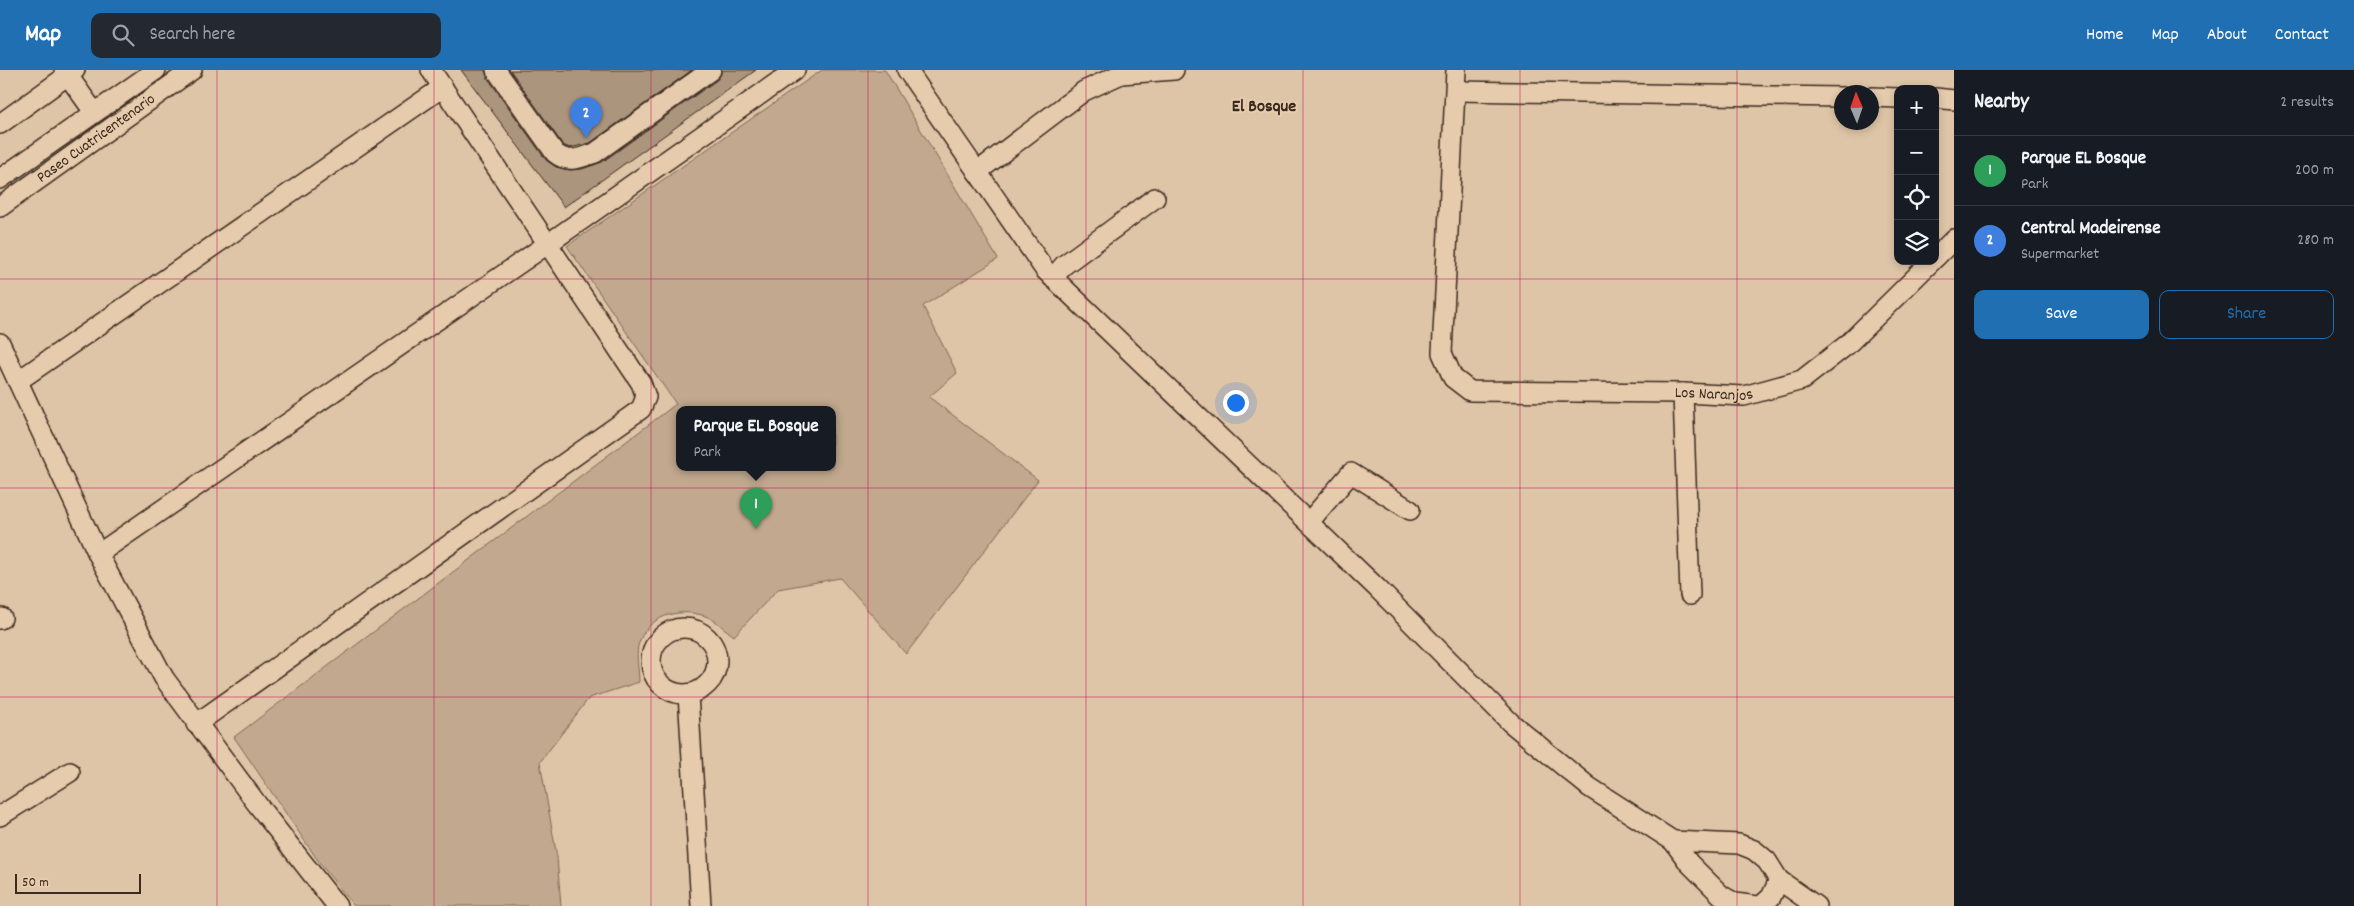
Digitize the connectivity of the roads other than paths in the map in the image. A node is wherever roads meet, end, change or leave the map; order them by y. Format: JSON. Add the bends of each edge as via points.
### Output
{"nodes":[{"id":1,"x":156,"y":70,"type":"edge"},
{"id":2,"x":192,"y":70,"type":"edge"},
{"id":3,"x":431,"y":70,"type":"edge"},
{"id":4,"x":496,"y":70,"type":"edge"},
{"id":5,"x":711,"y":70,"type":"edge"},
{"id":6,"x":795,"y":70,"type":"edge"},
{"id":7,"x":907,"y":70,"type":"edge"},
{"id":8,"x":1174,"y":70,"type":"edge"},
{"id":9,"x":1456,"y":70,"type":"edge"},
{"id":10,"x":69,"y":72,"type":"edge"},
{"id":11,"x":443,"y":88,"type":"junction"},
{"id":12,"x":1456,"y":91,"type":"junction"},
{"id":13,"x":1834,"y":97,"type":"edge"},
{"id":14,"x":1879,"y":98,"type":"edge"},
{"id":15,"x":1894,"y":98,"type":"edge"},
{"id":16,"x":1939,"y":98,"type":"edge"},
{"id":17,"x":1954,"y":100,"type":"edge"},
{"id":18,"x":94,"y":112,"type":"junction"},
{"id":19,"x":0,"y":124,"type":"edge"},
{"id":20,"x":977,"y":172,"type":"junction"},
{"id":21,"x":0,"y":179,"type":"edge"},
{"id":22,"x":1155,"y":198,"type":"dead end"},
{"id":23,"x":0,"y":207,"type":"edge"},
{"id":24,"x":1954,"y":239,"type":"edge"},
{"id":25,"x":549,"y":243,"type":"junction"},
{"id":26,"x":1939,"y":254,"type":"edge"},
{"id":27,"x":1928,"y":265,"type":"edge"},
{"id":28,"x":1053,"y":278,"type":"junction"},
{"id":29,"x":0,"y":343,"type":"edge"},
{"id":30,"x":18,"y":381,"type":"junction"},
{"id":31,"x":1683,"y":393,"type":"junction"},
{"id":32,"x":1410,"y":510,"type":"dead end"},
{"id":33,"x":1309,"y":522,"type":"junction"},
{"id":34,"x":98,"y":554,"type":"junction"},
{"id":35,"x":1690,"y":595,"type":"dead end"},
{"id":36,"x":688,"y":694,"type":"dead end"},
{"id":37,"x":196,"y":724,"type":"junction"},
{"id":38,"x":70,"y":772,"type":"dead end"},
{"id":39,"x":0,"y":816,"type":"edge"},
{"id":40,"x":1673,"y":841,"type":"junction"},
{"id":41,"x":1779,"y":880,"type":"junction"},
{"id":42,"x":337,"y":906,"type":"edge"},
{"id":43,"x":701,"y":906,"type":"edge"},
{"id":44,"x":1759,"y":906,"type":"edge"},
{"id":45,"x":1816,"y":906,"type":"edge"}],
"edges":[{"from":1,"to":18,"type":"street","name":"Paseo Cuatricentenario"},
{"from":2,"to":23,"type":"street","name":"Paseo Cuatricentenario"},
{"from":3,"to":11,"type":"street"},
{"from":4,"to":5,"type":"street","via":[[555,153],[562,159],[575,160],[595,153]]},
{"from":6,"to":25,"type":"street"},
{"from":7,"to":20,"type":"street"},
{"from":8,"to":20,"type":"street","via":[[1121,74],[1084,91]]},
{"from":9,"to":12,"type":"street"},
{"from":10,"to":18,"type":"street"},
{"from":10,"to":19,"type":"street"},
{"from":11,"to":25,"type":"street"},
{"from":11,"to":30,"type":"street"},
{"from":12,"to":13,"type":"street"},
{"from":12,"to":31,"type":"street","name":"Los Naranjos","via":[[1442,353],[1452,378],[1470,391]]},
{"from":14,"to":15,"type":"street"},
{"from":16,"to":17,"type":"street"},
{"from":18,"to":21,"type":"street","name":"Paseo Cuatricentenario"},
{"from":20,"to":28,"type":"street"},
{"from":22,"to":28,"type":"street","via":[[1064,265]]},
{"from":24,"to":26,"type":"street"},
{"from":25,"to":34,"type":"street"},
{"from":25,"to":37,"type":"street","via":[[641,383],[646,397],[642,409]]},
{"from":27,"to":31,"type":"street","name":"Los Naranjos","via":[[1848,344],[1802,380],[1744,396]]},
{"from":28,"to":33,"type":"street"},
{"from":29,"to":30,"type":"street"},
{"from":30,"to":34,"type":"street"},
{"from":31,"to":35,"type":"street"},
{"from":32,"to":33,"type":"street","via":[[1351,474]]},
{"from":33,"to":40,"type":"street","via":[[1511,723],[1590,787]]},
{"from":34,"to":37,"type":"street","via":[[164,678]]},
{"from":36,"to":43,"type":"street"},
{"from":37,"to":42,"type":"street"},
{"from":38,"to":39,"type":"street"},
{"from":40,"to":41,"type":"street","via":[[1739,844],[1767,860]]},
{"from":40,"to":44,"type":"street","via":[[1689,863],[1721,895],[1735,903]]},
{"from":41,"to":44,"type":"street","via":[[1771,897]]},
{"from":41,"to":45,"type":"street"}]}
